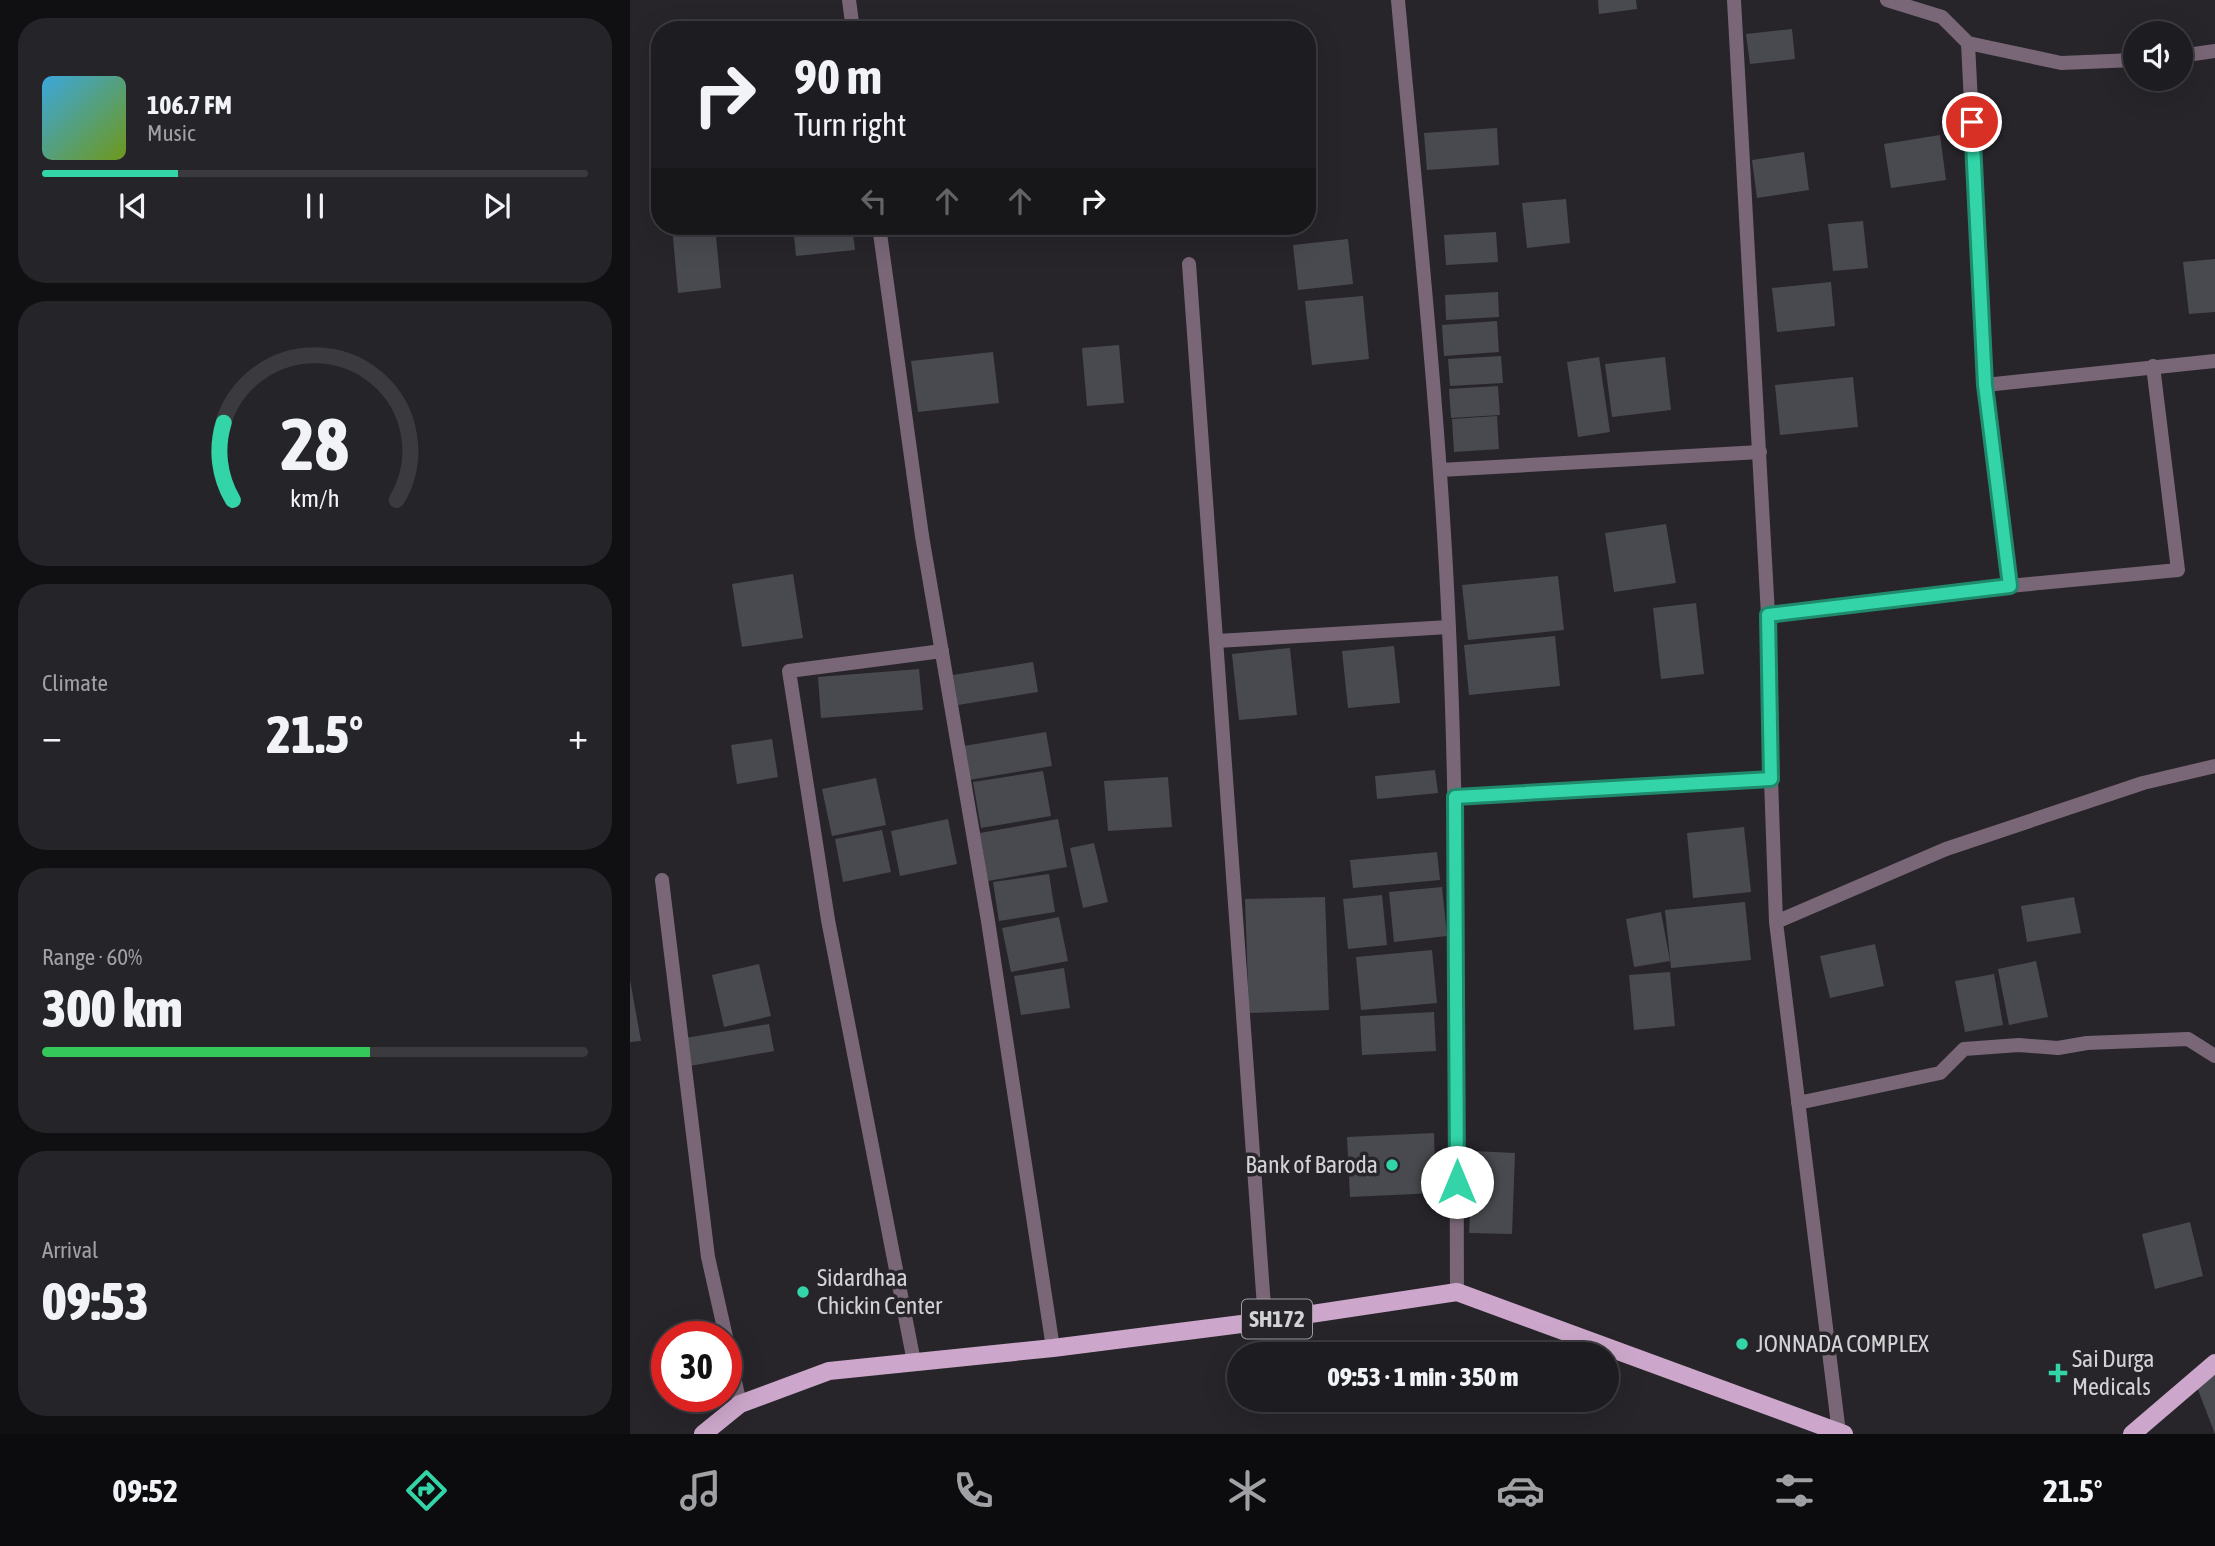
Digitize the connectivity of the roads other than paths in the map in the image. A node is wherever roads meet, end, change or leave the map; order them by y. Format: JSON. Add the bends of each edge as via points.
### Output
{"nodes":[{"id":1,"x":849,"y":0,"type":"edge"},
{"id":2,"x":1398,"y":0,"type":"edge"},
{"id":3,"x":1749,"y":0,"type":"edge"},
{"id":4,"x":1887,"y":0,"type":"edge"},
{"id":5,"x":1734,"y":4,"type":"edge"},
{"id":6,"x":852,"y":21,"type":"edge"},
{"id":7,"x":1968,"y":43,"type":"junction"},
{"id":8,"x":2215,"y":51,"type":"edge"},
{"id":9,"x":2193,"y":54,"type":"edge"},
{"id":10,"x":2123,"y":60,"type":"edge"},
{"id":11,"x":880,"y":235,"type":"edge"},
{"id":12,"x":1189,"y":264,"type":"dead end"},
{"id":13,"x":2215,"y":361,"type":"edge"},
{"id":14,"x":2153,"y":366,"type":"junction"},
{"id":15,"x":1985,"y":385,"type":"junction"},
{"id":16,"x":1760,"y":452,"type":"junction"},
{"id":17,"x":1440,"y":470,"type":"junction"},
{"id":18,"x":2010,"y":586,"type":"junction"},
{"id":19,"x":1768,"y":615,"type":"junction"},
{"id":20,"x":1449,"y":627,"type":"junction"},
{"id":21,"x":1217,"y":641,"type":"junction"},
{"id":22,"x":942,"y":651,"type":"junction"},
{"id":23,"x":2215,"y":766,"type":"edge"},
{"id":24,"x":1771,"y":779,"type":"junction"},
{"id":25,"x":1455,"y":797,"type":"junction"},
{"id":26,"x":662,"y":880,"type":"dead end"},
{"id":27,"x":1776,"y":922,"type":"junction"},
{"id":28,"x":2215,"y":1056,"type":"edge"},
{"id":29,"x":1798,"y":1103,"type":"junction"},
{"id":30,"x":1457,"y":1292,"type":"junction"},
{"id":31,"x":722,"y":1321,"type":"edge"},
{"id":32,"x":1265,"y":1321,"type":"junction"},
{"id":33,"x":1053,"y":1348,"type":"junction"},
{"id":34,"x":914,"y":1362,"type":"junction"},
{"id":35,"x":2215,"y":1363,"type":"edge"},
{"id":36,"x":742,"y":1403,"type":"edge"},
{"id":37,"x":730,"y":1412,"type":"edge"},
{"id":38,"x":1842,"y":1433,"type":"edge"},
{"id":39,"x":703,"y":1434,"type":"edge"},
{"id":40,"x":2132,"y":1434,"type":"edge"}],
"edges":[{"from":1,"to":6,"type":"street"},
{"from":2,"to":17,"type":"street"},
{"from":3,"to":5,"type":"street"},
{"from":4,"to":7,"type":"street","via":[[1942,17]]},
{"from":5,"to":16,"type":"street"},
{"from":7,"to":10,"type":"street","via":[[2061,63]]},
{"from":7,"to":15,"type":"street"},
{"from":8,"to":9,"type":"street"},
{"from":11,"to":22,"type":"street"},
{"from":12,"to":21,"type":"street"},
{"from":13,"to":14,"type":"street"},
{"from":14,"to":15,"type":"street"},
{"from":14,"to":18,"type":"street","via":[[2178,570]]},
{"from":15,"to":18,"type":"street"},
{"from":16,"to":17,"type":"street"},
{"from":16,"to":19,"type":"street"},
{"from":17,"to":20,"type":"street"},
{"from":18,"to":19,"type":"street"},
{"from":19,"to":24,"type":"street"},
{"from":20,"to":21,"type":"street"},
{"from":20,"to":25,"type":"street"},
{"from":21,"to":32,"type":"street"},
{"from":22,"to":33,"type":"street"},
{"from":22,"to":34,"type":"street","via":[[789,671],[828,920]]},
{"from":23,"to":27,"type":"street","via":[[2143,783],[1946,849]]},
{"from":24,"to":25,"type":"street"},
{"from":24,"to":27,"type":"street"},
{"from":25,"to":30,"type":"street"},
{"from":26,"to":31,"type":"street","via":[[709,1256]]},
{"from":27,"to":29,"type":"street"},
{"from":28,"to":29,"type":"street","via":[[2188,1039],[1964,1049],[1940,1073]]},
{"from":29,"to":38,"type":"street"},
{"from":30,"to":32,"type":"main road","number":"SH172"},
{"from":30,"to":38,"type":"main road","number":"SH172"},
{"from":32,"to":33,"type":"main road","number":"SH172"},
{"from":33,"to":34,"type":"main road","number":"SH172"},
{"from":34,"to":36,"type":"main road","number":"SH172","via":[[829,1371]]},
{"from":35,"to":40,"type":"main road"},
{"from":37,"to":39,"type":"main road","number":"SH172"}]}
